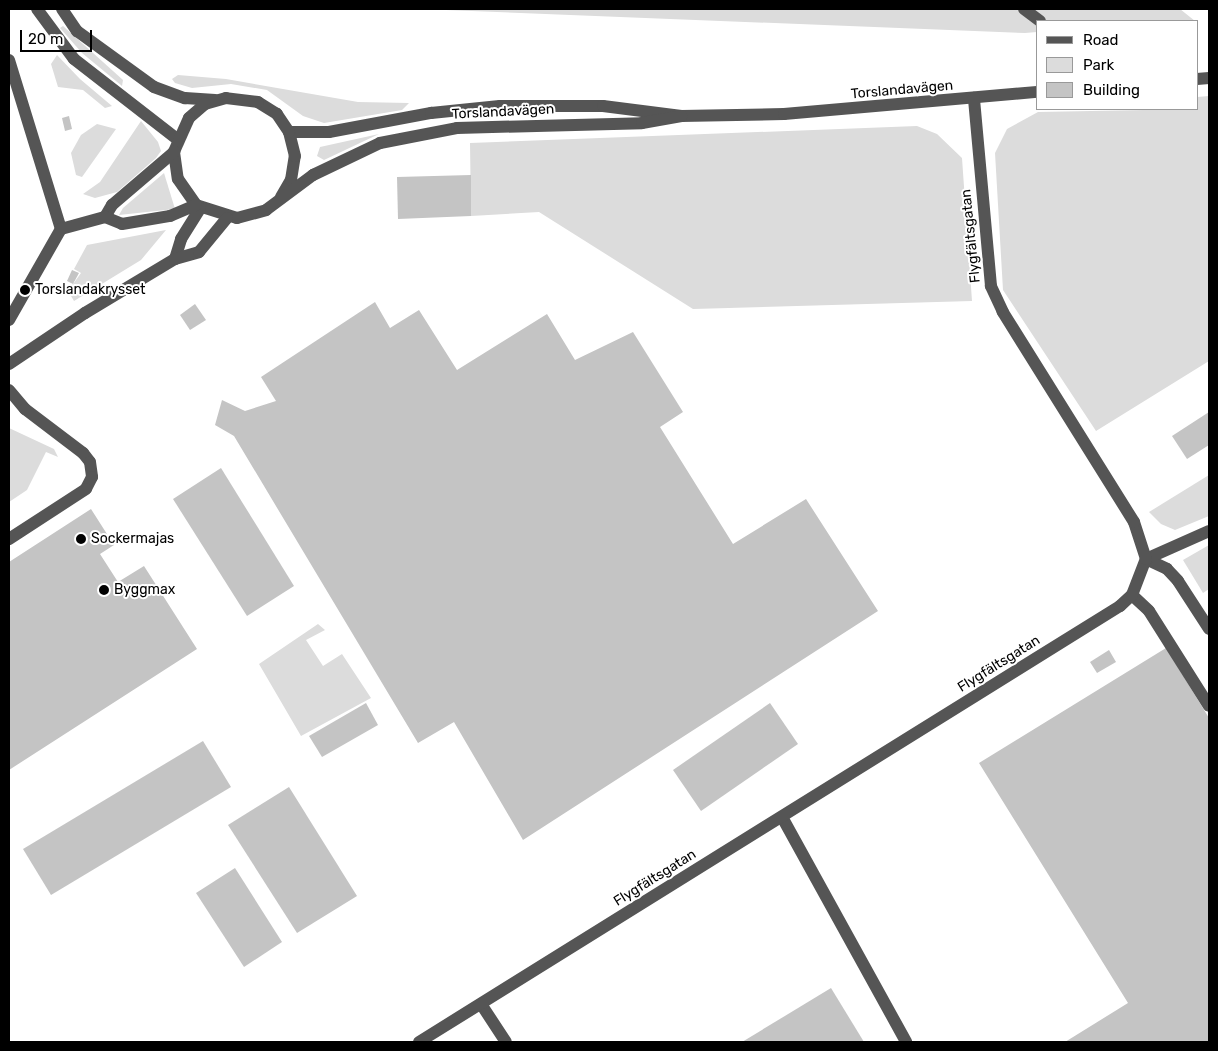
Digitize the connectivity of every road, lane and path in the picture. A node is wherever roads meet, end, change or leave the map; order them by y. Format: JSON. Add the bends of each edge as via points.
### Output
{"nodes":[{"id":1,"x":37,"y":9,"type":"edge"},
{"id":2,"x":62,"y":9,"type":"edge"},
{"id":3,"x":1024,"y":9,"type":"edge"},
{"id":4,"x":1039,"y":20,"type":"edge"},
{"id":5,"x":9,"y":60,"type":"edge"},
{"id":6,"x":1036,"y":92,"type":"edge"},
{"id":7,"x":974,"y":98,"type":"junction"},
{"id":8,"x":216,"y":100,"type":"junction"},
{"id":9,"x":681,"y":116,"type":"junction"},
{"id":10,"x":289,"y":132,"type":"junction"},
{"id":11,"x":177,"y":139,"type":"junction"},
{"id":12,"x":174,"y":152,"type":"junction"},
{"id":13,"x":281,"y":197,"type":"junction"},
{"id":14,"x":198,"y":206,"type":"junction"},
{"id":15,"x":105,"y":216,"type":"junction"},
{"id":16,"x":227,"y":218,"type":"junction"},
{"id":17,"x":61,"y":229,"type":"junction"},
{"id":18,"x":175,"y":260,"type":"junction"},
{"id":19,"x":9,"y":320,"type":"edge"},
{"id":20,"x":9,"y":364,"type":"edge"},
{"id":21,"x":9,"y":390,"type":"edge"},
{"id":22,"x":1209,"y":531,"type":"edge"},
{"id":23,"x":9,"y":539,"type":"edge"},
{"id":24,"x":1146,"y":559,"type":"junction"},
{"id":25,"x":1132,"y":595,"type":"junction"},
{"id":26,"x":1209,"y":629,"type":"edge"},
{"id":27,"x":1209,"y":706,"type":"edge"},
{"id":28,"x":782,"y":817,"type":"junction"},
{"id":29,"x":481,"y":1004,"type":"junction"},
{"id":30,"x":419,"y":1042,"type":"edge"},
{"id":31,"x":506,"y":1042,"type":"edge"},
{"id":32,"x":906,"y":1042,"type":"edge"}],
"edges":[{"from":1,"to":11,"type":"street","via":[[74,59]]},
{"from":2,"to":8,"type":"street","via":[[77,31],[154,87],[185,98]]},
{"from":3,"to":4,"type":"street"},
{"from":5,"to":17,"type":"street"},
{"from":6,"to":7,"type":"street","name":"Torslandavägen"},
{"from":7,"to":9,"type":"street","name":"Torslandavägen","via":[[784,114]]},
{"from":7,"to":24,"type":"street","name":"Flygfältsgatan","via":[[991,286],[1002,312],[1134,522]]},
{"from":8,"to":10,"type":"street","via":[[237,97],[258,102],[277,114]]},
{"from":8,"to":11,"type":"street","via":[[188,118]]},
{"from":9,"to":10,"type":"street","name":"Torslandavägen","via":[[603,106],[500,106],[431,112],[330,132]]},
{"from":9,"to":13,"type":"street","name":"Torslandavägen","via":[[642,123],[457,128],[423,134],[380,143],[350,156]]},
{"from":10,"to":13,"type":"street","via":[[294,168]]},
{"from":11,"to":12,"type":"street"},
{"from":12,"to":14,"type":"street","via":[[178,179]]},
{"from":12,"to":15,"type":"street","via":[[112,204]]},
{"from":13,"to":16,"type":"street","via":[[256,214]]},
{"from":14,"to":15,"type":"street","via":[[170,216],[122,224]]},
{"from":14,"to":16,"type":"street"},
{"from":14,"to":18,"type":"street","via":[[181,239]]},
{"from":15,"to":17,"type":"street"},
{"from":16,"to":18,"type":"street","via":[[199,252]]},
{"from":17,"to":19,"type":"street"},
{"from":18,"to":20,"type":"street"},
{"from":21,"to":23,"type":"street","via":[[25,409],[83,453],[90,462],[92,477],[86,489]]},
{"from":22,"to":24,"type":"street"},
{"from":24,"to":25,"type":"street"},
{"from":24,"to":26,"type":"street","via":[[1167,569],[1178,581]]},
{"from":25,"to":27,"type":"street","via":[[1149,612]]},
{"from":25,"to":28,"type":"street","name":"Flygfältsgatan"},
{"from":28,"to":29,"type":"street","name":"Flygfältsgatan"},
{"from":28,"to":32,"type":"street"},
{"from":29,"to":30,"type":"street","name":"Flygfältsgatan"},
{"from":29,"to":31,"type":"street"}]}
